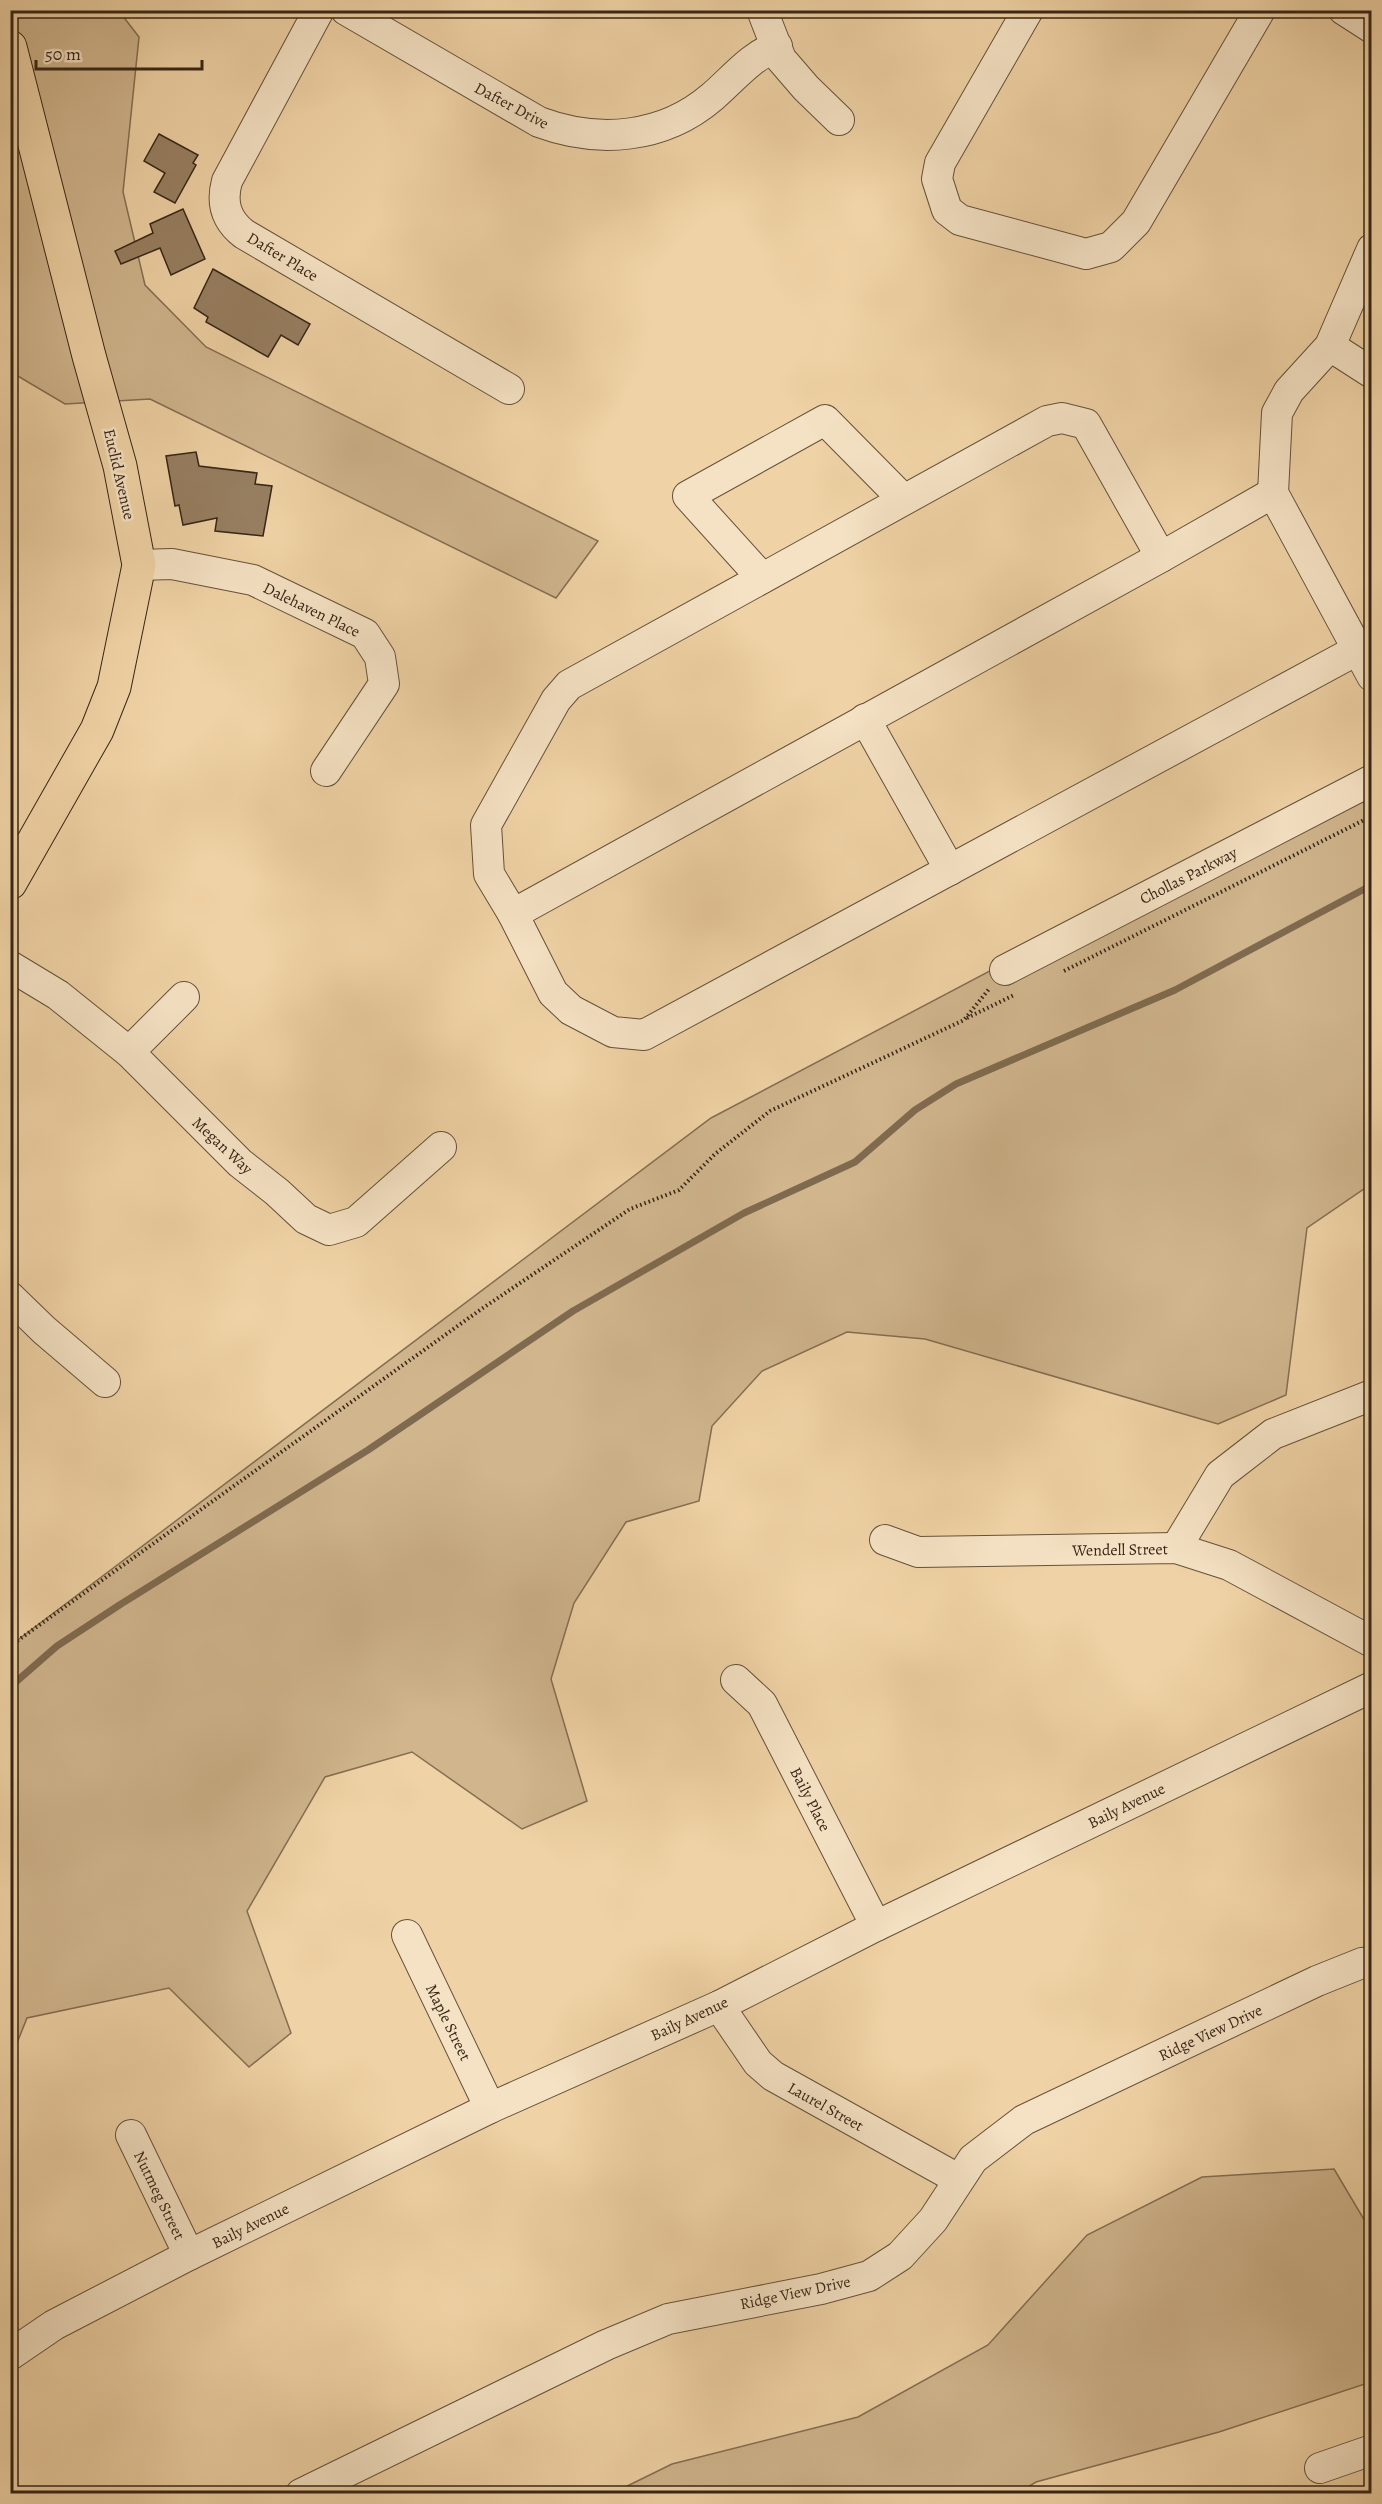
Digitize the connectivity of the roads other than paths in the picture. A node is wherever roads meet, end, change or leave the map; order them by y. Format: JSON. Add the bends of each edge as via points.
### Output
{"nodes":[{"id":1,"x":318,"y":10,"type":"edge"},
{"id":2,"x":346,"y":10,"type":"edge"},
{"id":3,"x":762,"y":10,"type":"edge"},
{"id":4,"x":1028,"y":10,"type":"edge"},
{"id":5,"x":1260,"y":10,"type":"edge"},
{"id":6,"x":1344,"y":10,"type":"edge"},
{"id":7,"x":1371,"y":28,"type":"edge"},
{"id":8,"x":777,"y":46,"type":"junction"},
{"id":9,"x":10,"y":47,"type":"edge"},
{"id":10,"x":839,"y":120,"type":"dead end"},
{"id":11,"x":1371,"y":249,"type":"edge"},
{"id":12,"x":1330,"y":346,"type":"junction"},
{"id":13,"x":1371,"y":373,"type":"edge"},
{"id":14,"x":509,"y":389,"type":"dead end"},
{"id":15,"x":1273,"y":493,"type":"junction"},
{"id":16,"x":903,"y":499,"type":"junction"},
{"id":17,"x":1161,"y":557,"type":"junction"},
{"id":18,"x":139,"y":565,"type":"junction"},
{"id":19,"x":762,"y":578,"type":"junction"},
{"id":20,"x":1357,"y":650,"type":"junction"},
{"id":21,"x":1371,"y":676,"type":"edge"},
{"id":22,"x":865,"y":719,"type":"junction"},
{"id":23,"x":326,"y":771,"type":"dead end"},
{"id":24,"x":1371,"y":780,"type":"edge"},
{"id":25,"x":950,"y":870,"type":"junction"},
{"id":26,"x":10,"y":884,"type":"edge"},
{"id":27,"x":513,"y":914,"type":"junction"},
{"id":28,"x":10,"y":966,"type":"edge"},
{"id":29,"x":1010,"y":982,"type":"road end"},
{"id":30,"x":184,"y":997,"type":"dead end"},
{"id":31,"x":129,"y":1052,"type":"junction"},
{"id":32,"x":441,"y":1147,"type":"dead end"},
{"id":33,"x":10,"y":1297,"type":"edge"},
{"id":34,"x":105,"y":1382,"type":"dead end"},
{"id":35,"x":1371,"y":1395,"type":"edge"},
{"id":36,"x":885,"y":1540,"type":"dead end"},
{"id":37,"x":1176,"y":1548,"type":"junction"},
{"id":38,"x":1371,"y":1642,"type":"edge"},
{"id":39,"x":736,"y":1680,"type":"dead end"},
{"id":40,"x":1371,"y":1687,"type":"edge"},
{"id":41,"x":876,"y":1926,"type":"junction"},
{"id":42,"x":407,"y":1935,"type":"dead end"},
{"id":43,"x":1371,"y":1962,"type":"edge"},
{"id":44,"x":718,"y":2006,"type":"junction"},
{"id":45,"x":490,"y":2108,"type":"junction"},
{"id":46,"x":131,"y":2135,"type":"dead end"},
{"id":47,"x":958,"y":2179,"type":"junction"},
{"id":48,"x":189,"y":2255,"type":"junction"},
{"id":49,"x":10,"y":2355,"type":"edge"},
{"id":50,"x":1371,"y":2450,"type":"edge"},
{"id":51,"x":1320,"y":2468,"type":"dead end"},
{"id":52,"x":301,"y":2493,"type":"edge"}],
"edges":[{"from":1,"to":14,"type":"street","name":"Dafter Place","via":[[227,181],[224,191],[232,222],[244,234]]},
{"from":2,"to":8,"type":"street","name":"Dafter Drive","via":[[539,122],[559,130],[601,136],[643,132],[685,116],[705,103],[739,70]]},
{"from":3,"to":8,"type":"street"},
{"from":4,"to":5,"type":"street","via":[[940,163],[937,179],[947,210],[960,220],[1086,254],[1111,247],[1136,222]]},
{"from":6,"to":7,"type":"street"},
{"from":8,"to":10,"type":"street","via":[[781,59]]},
{"from":9,"to":18,"type":"main road","name":"Euclid Avenue","via":[[120,466]]},
{"from":11,"to":12,"type":"street"},
{"from":12,"to":13,"type":"street"},
{"from":12,"to":15,"type":"street","via":[[1289,391],[1277,413]]},
{"from":15,"to":17,"type":"street"},
{"from":15,"to":20,"type":"street"},
{"from":16,"to":17,"type":"street","via":[[1047,421],[1062,418],[1086,424]]},
{"from":16,"to":19,"type":"street"},
{"from":16,"to":19,"type":"street","via":[[825,420],[688,496]]},
{"from":17,"to":22,"type":"street"},
{"from":18,"to":23,"type":"street","name":"Dalehaven Place","via":[[171,564],[252,580],[365,634],[380,657],[384,684]]},
{"from":18,"to":26,"type":"main road","name":"Euclid Avenue","via":[[114,687],[97,730]]},
{"from":19,"to":27,"type":"street","via":[[569,686],[556,700],[486,825],[489,874]]},
{"from":20,"to":21,"type":"street"},
{"from":20,"to":25,"type":"street"},
{"from":22,"to":25,"type":"street"},
{"from":22,"to":27,"type":"street"},
{"from":24,"to":29,"type":"street","name":"Chollas Parkway"},
{"from":25,"to":27,"type":"street","via":[[644,1035],[613,1032],[571,1010],[554,993]]},
{"from":28,"to":31,"type":"street","name":"Megan Way","via":[[58,996]]},
{"from":30,"to":31,"type":"street"},
{"from":31,"to":32,"type":"street","name":"Megan Way","via":[[240,1163],[306,1220],[329,1230],[356,1222]]},
{"from":33,"to":34,"type":"street"},
{"from":35,"to":37,"type":"street","via":[[1273,1434],[1220,1475]]},
{"from":36,"to":37,"type":"street","name":"Wendell Street","via":[[918,1552]]},
{"from":37,"to":38,"type":"street","name":"Wendell Street","via":[[1229,1564]]},
{"from":39,"to":41,"type":"street","name":"Baily Place","via":[[762,1704]]},
{"from":40,"to":41,"type":"street","name":"Baily Avenue"},
{"from":41,"to":44,"type":"street","name":"Baily Avenue"},
{"from":42,"to":45,"type":"street","name":"Maple Street"},
{"from":43,"to":47,"type":"street","name":"Ridge View Drive","via":[[1317,1981],[1024,2120],[973,2159]]},
{"from":44,"to":45,"type":"street","name":"Baily Avenue"},
{"from":44,"to":47,"type":"street","name":"Laurel Street","via":[[758,2063],[773,2076]]},
{"from":45,"to":48,"type":"street","name":"Baily Avenue"},
{"from":46,"to":48,"type":"street","name":"Nutmeg Street"},
{"from":47,"to":52,"type":"street","name":"Ridge View Drive","via":[[933,2220],[900,2256],[868,2276],[668,2319],[606,2345]]},
{"from":48,"to":49,"type":"street","name":"Baily Avenue","via":[[54,2325]]},
{"from":50,"to":51,"type":"street"}]}
